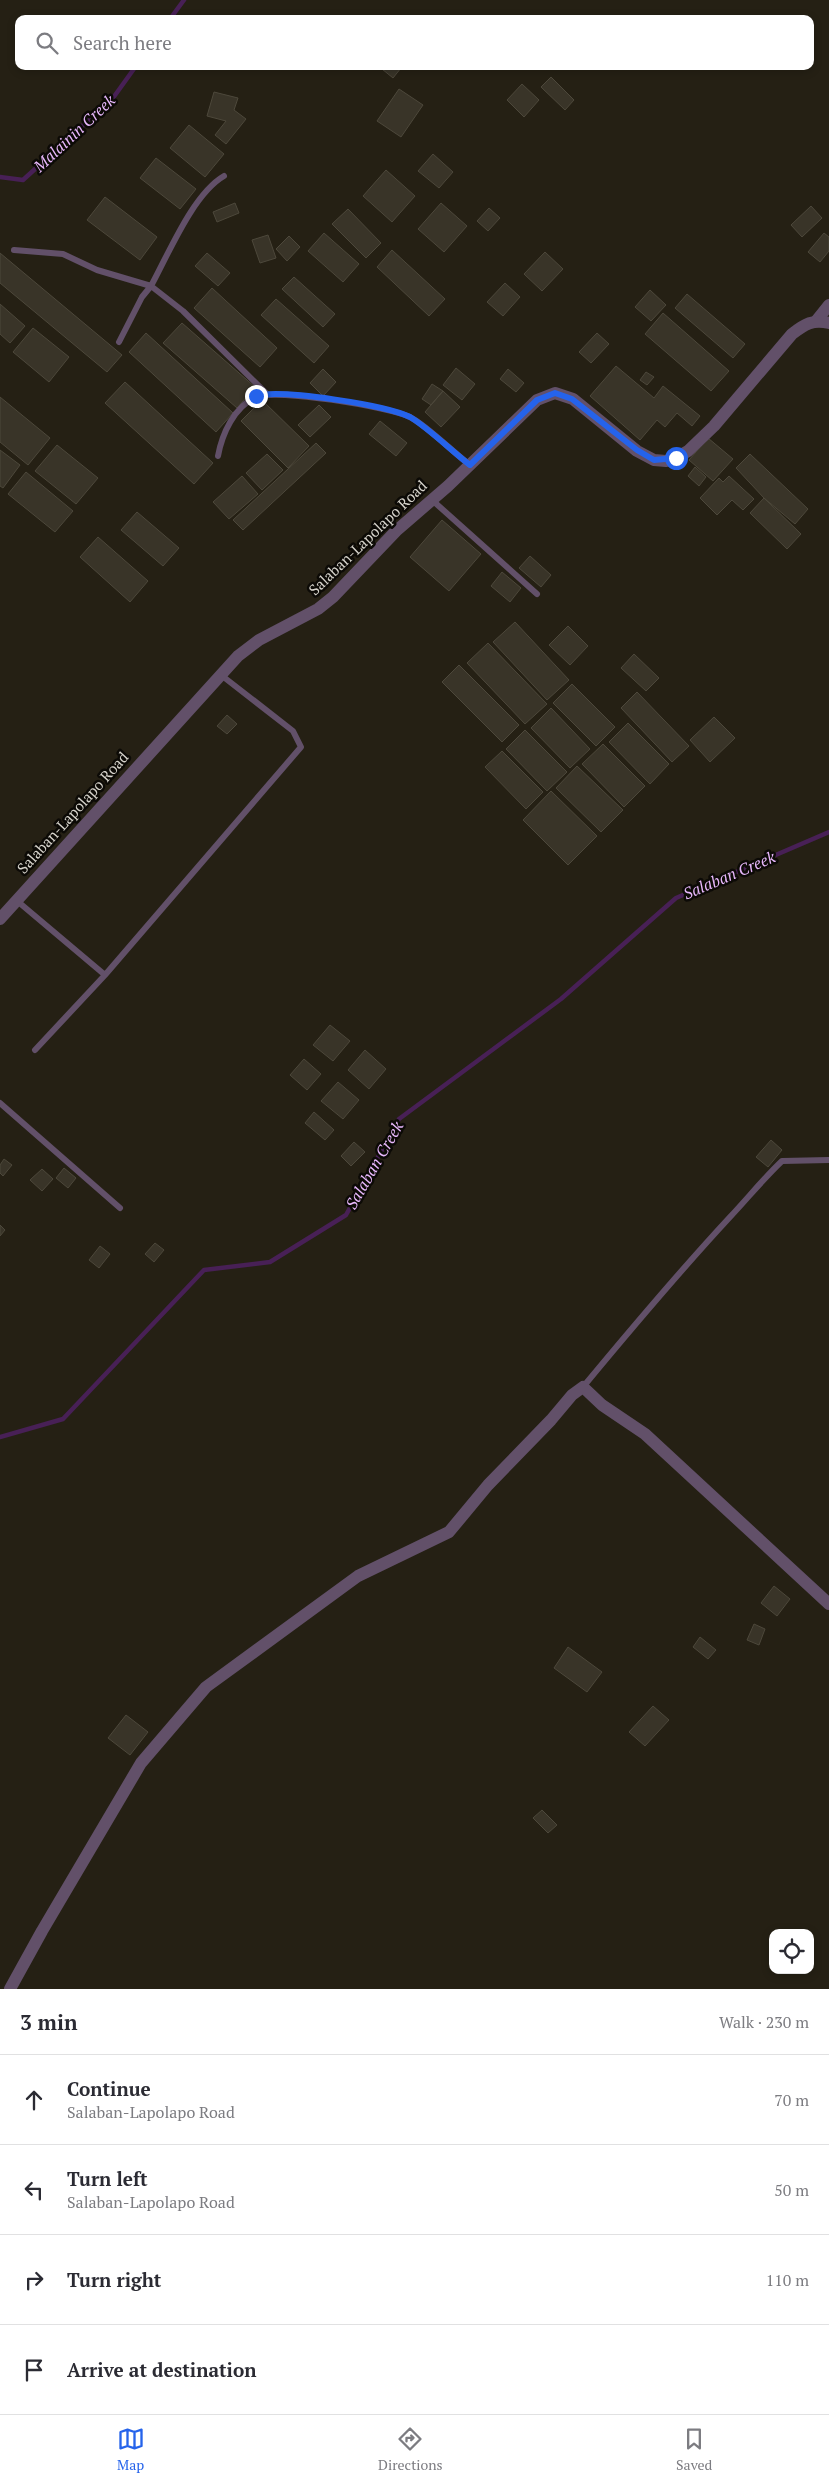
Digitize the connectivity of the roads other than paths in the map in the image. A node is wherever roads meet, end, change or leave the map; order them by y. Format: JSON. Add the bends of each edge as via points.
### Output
{"nodes":[{"id":1,"x":224,"y":176,"type":"dead end"},
{"id":2,"x":14,"y":250,"type":"dead end"},
{"id":3,"x":151,"y":286,"type":"junction"},
{"id":4,"x":829,"y":305,"type":"edge"},
{"id":5,"x":823,"y":321,"type":"edge"},
{"id":6,"x":119,"y":342,"type":"dead end"},
{"id":7,"x":267,"y":394,"type":"junction"},
{"id":8,"x":218,"y":456,"type":"dead end"},
{"id":9,"x":470,"y":465,"type":"junction"},
{"id":10,"x":432,"y":500,"type":"junction"},
{"id":11,"x":537,"y":594,"type":"dead end"},
{"id":12,"x":221,"y":676,"type":"junction"},
{"id":13,"x":16,"y":900,"type":"junction"},
{"id":14,"x":0,"y":919,"type":"edge"},
{"id":15,"x":105,"y":975,"type":"junction"},
{"id":16,"x":35,"y":1050,"type":"dead end"},
{"id":17,"x":0,"y":1104,"type":"edge"},
{"id":18,"x":829,"y":1160,"type":"edge"},
{"id":19,"x":120,"y":1208,"type":"dead end"},
{"id":20,"x":583,"y":1387,"type":"junction"},
{"id":21,"x":829,"y":1604,"type":"edge"},
{"id":22,"x":10,"y":1989,"type":"edge"}],
"edges":[{"from":1,"to":3,"type":"lane","via":[[212,183],[199,199]]},
{"from":2,"to":3,"type":"lane","via":[[63,254],[97,270]]},
{"from":3,"to":6,"type":"lane"},
{"from":3,"to":7,"type":"lane","via":[[182,311]]},
{"from":4,"to":5,"type":"street"},
{"from":5,"to":9,"type":"street","name":"Salaban-Lapolapo Road","via":[[803,325],[792,334],[714,426],[676,458],[654,460],[572,399],[555,393],[537,400]]},
{"from":7,"to":8,"type":"lane","via":[[248,401],[225,429]]},
{"from":7,"to":9,"type":"lane","via":[[370,406],[410,418]]},
{"from":9,"to":10,"type":"street","name":"Salaban-Lapolapo Road"},
{"from":10,"to":11,"type":"lane"},
{"from":10,"to":12,"type":"street","name":"Salaban-Lapolapo Road","via":[[396,531],[333,598],[259,640],[238,656]]},
{"from":12,"to":13,"type":"street","name":"Salaban-Lapolapo Road"},
{"from":12,"to":15,"type":"lane","via":[[293,731],[301,747]]},
{"from":13,"to":14,"type":"street","name":"Salaban-Lapolapo Road"},
{"from":13,"to":15,"type":"lane"},
{"from":15,"to":16,"type":"lane"},
{"from":17,"to":19,"type":"lane"},
{"from":18,"to":20,"type":"lane","via":[[782,1161],[762,1179]]},
{"from":20,"to":21,"type":"street","via":[[602,1405],[645,1434]]},
{"from":20,"to":22,"type":"street","via":[[572,1394],[449,1532],[358,1576],[206,1687],[141,1762]]}]}
